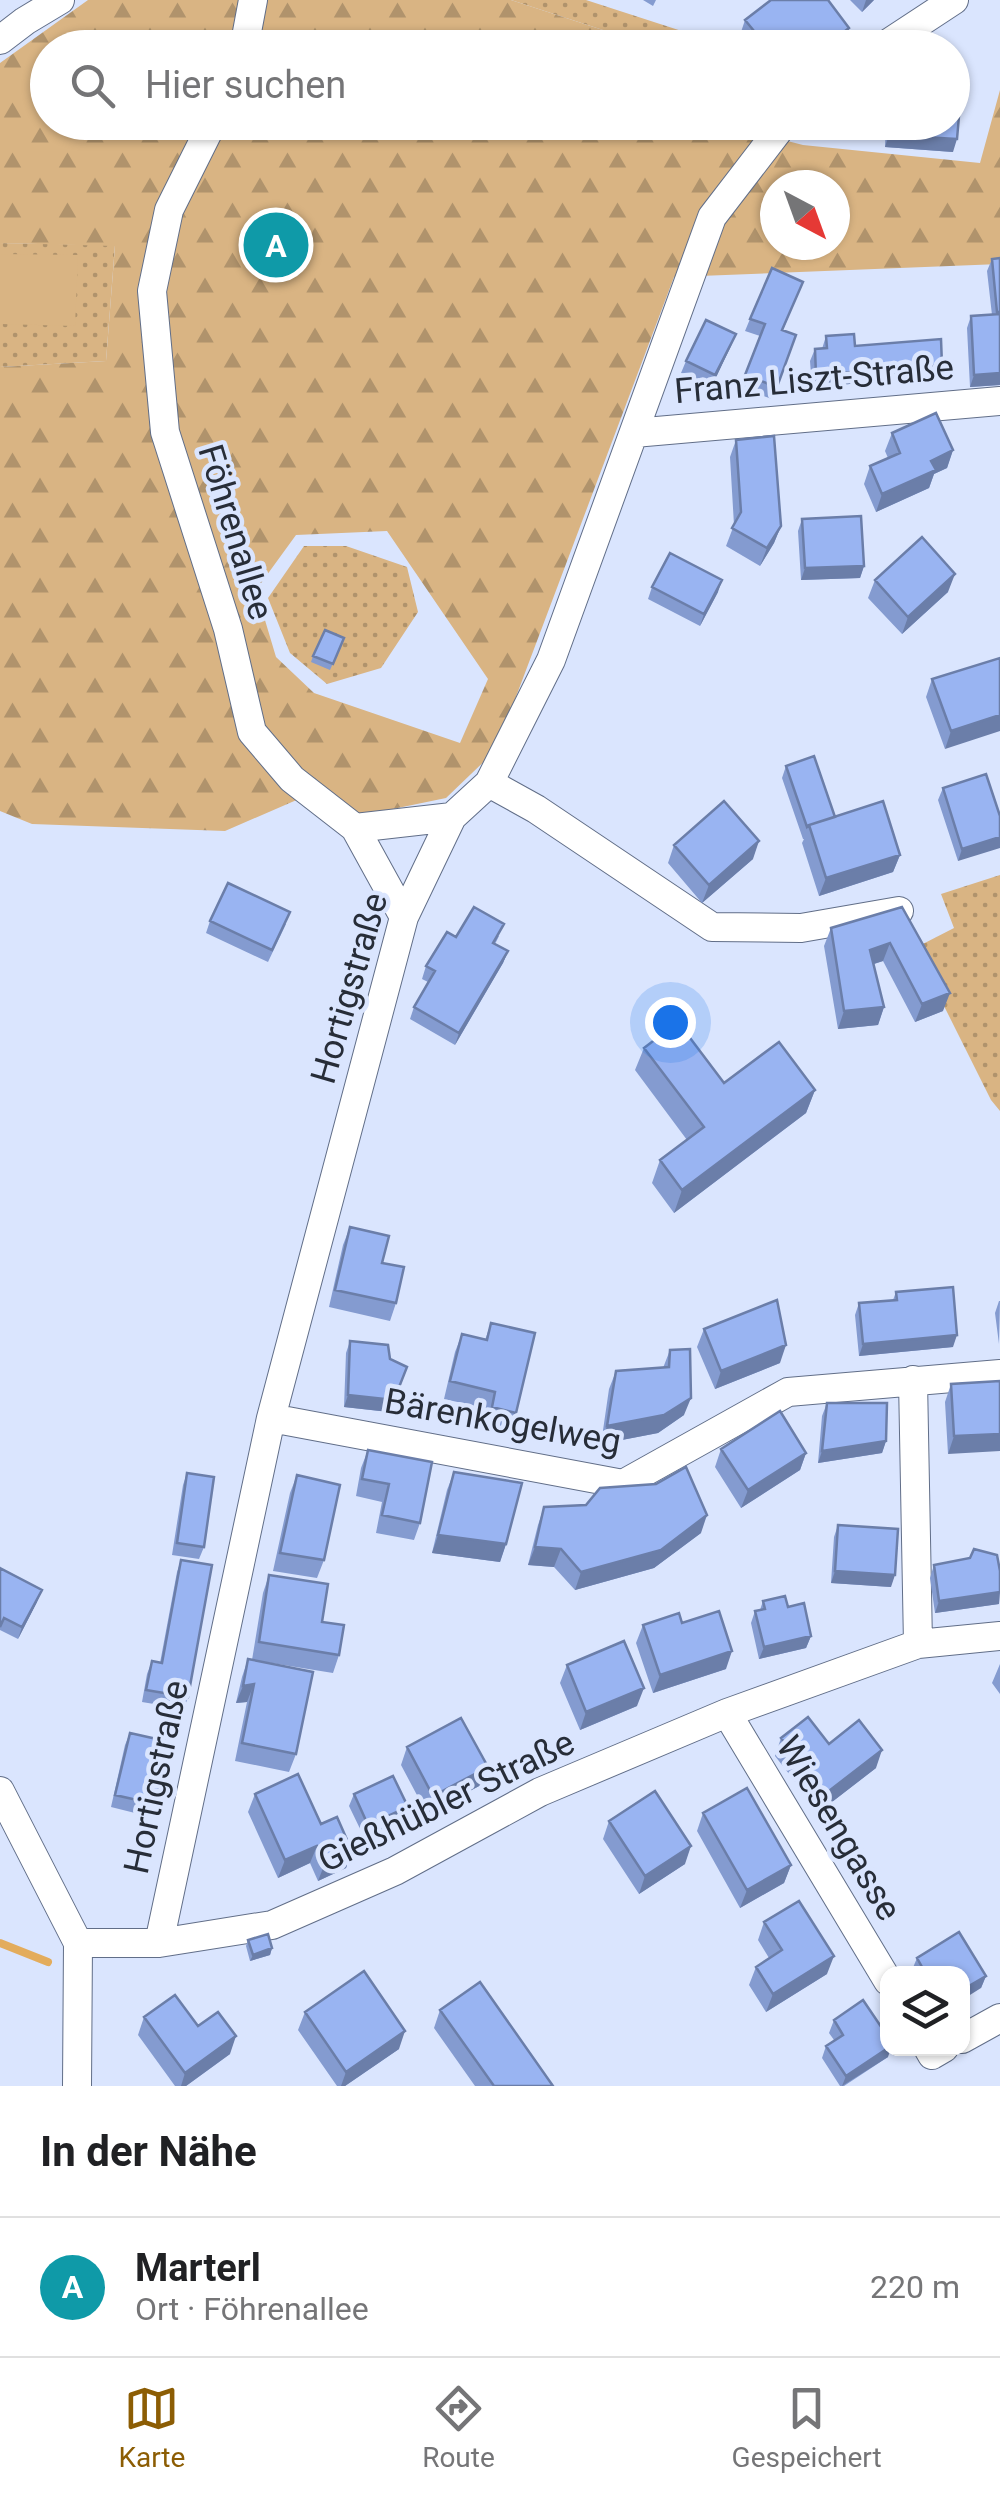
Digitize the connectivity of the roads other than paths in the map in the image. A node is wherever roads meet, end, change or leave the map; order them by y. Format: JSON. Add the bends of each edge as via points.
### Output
{"nodes":[{"id":1,"x":60,"y":0,"type":"edge"},
{"id":2,"x":253,"y":0,"type":"edge"},
{"id":3,"x":954,"y":0,"type":"edge"},
{"id":4,"x":247,"y":30,"type":"edge"},
{"id":5,"x":908,"y":30,"type":"edge"},
{"id":6,"x":0,"y":40,"type":"edge"},
{"id":7,"x":204,"y":140,"type":"edge"},
{"id":8,"x":771,"y":140,"type":"edge"},
{"id":9,"x":1000,"y":400,"type":"edge"},
{"id":10,"x":634,"y":432,"type":"junction"},
{"id":11,"x":488,"y":782,"type":"junction"},
{"id":12,"x":452,"y":817,"type":"junction"},
{"id":13,"x":355,"y":828,"type":"junction"},
{"id":14,"x":899,"y":911,"type":"edge"},
{"id":15,"x":404,"y":917,"type":"junction"},
{"id":16,"x":1000,"y":1374,"type":"edge"},
{"id":17,"x":913,"y":1380,"type":"junction"},
{"id":18,"x":272,"y":1418,"type":"junction"},
{"id":19,"x":1000,"y":1636,"type":"edge"},
{"id":20,"x":918,"y":1644,"type":"junction"},
{"id":21,"x":727,"y":1713,"type":"junction"},
{"id":22,"x":0,"y":1791,"type":"edge"},
{"id":23,"x":78,"y":1943,"type":"junction"},
{"id":24,"x":159,"y":1943,"type":"junction"},
{"id":25,"x":880,"y":1968,"type":"edge"},
{"id":26,"x":1000,"y":2018,"type":"edge"},
{"id":27,"x":970,"y":2034,"type":"edge"},
{"id":28,"x":77,"y":2086,"type":"edge"}],
"edges":[{"from":1,"to":6,"type":"street"},
{"from":2,"to":4,"type":"street"},
{"from":3,"to":5,"type":"street"},
{"from":7,"to":13,"type":"street","name":"Föhrenallee","via":[[169,210],[152,291],[166,432],[228,629],[252,732],[292,779]]},
{"from":8,"to":10,"type":"street","name":"Hortigstraße","via":[[712,217]]},
{"from":9,"to":10,"type":"street","name":"Franz Liszt-Straße"},
{"from":10,"to":11,"type":"street","name":"Hortigstraße","via":[[552,660]]},
{"from":11,"to":12,"type":"street","name":"Hortigstraße"},
{"from":11,"to":14,"type":"street","via":[[712,927],[801,928]]},
{"from":12,"to":13,"type":"street"},
{"from":12,"to":15,"type":"street","name":"Hortigstraße"},
{"from":13,"to":15,"type":"street","name":"Föhrenallee"},
{"from":15,"to":18,"type":"street","name":"Hortigstraße"},
{"from":16,"to":17,"type":"street","name":"Bärenkogelweg"},
{"from":17,"to":18,"type":"street","name":"Bärenkogelweg","via":[[788,1392],[624,1484]]},
{"from":17,"to":20,"type":"street"},
{"from":18,"to":24,"type":"street","name":"Hortigstraße"},
{"from":19,"to":20,"type":"street","name":"Gießhübler Straße"},
{"from":20,"to":21,"type":"street","name":"Gießhübler Straße"},
{"from":21,"to":24,"type":"street","name":"Gießhübler Straße","via":[[540,1792],[395,1871],[272,1925]]},
{"from":21,"to":25,"type":"street","name":"Wiesengasse"},
{"from":22,"to":23,"type":"street"},
{"from":23,"to":24,"type":"street","name":"Gießhübler Straße"},
{"from":23,"to":28,"type":"street"},
{"from":26,"to":27,"type":"street"}]}
